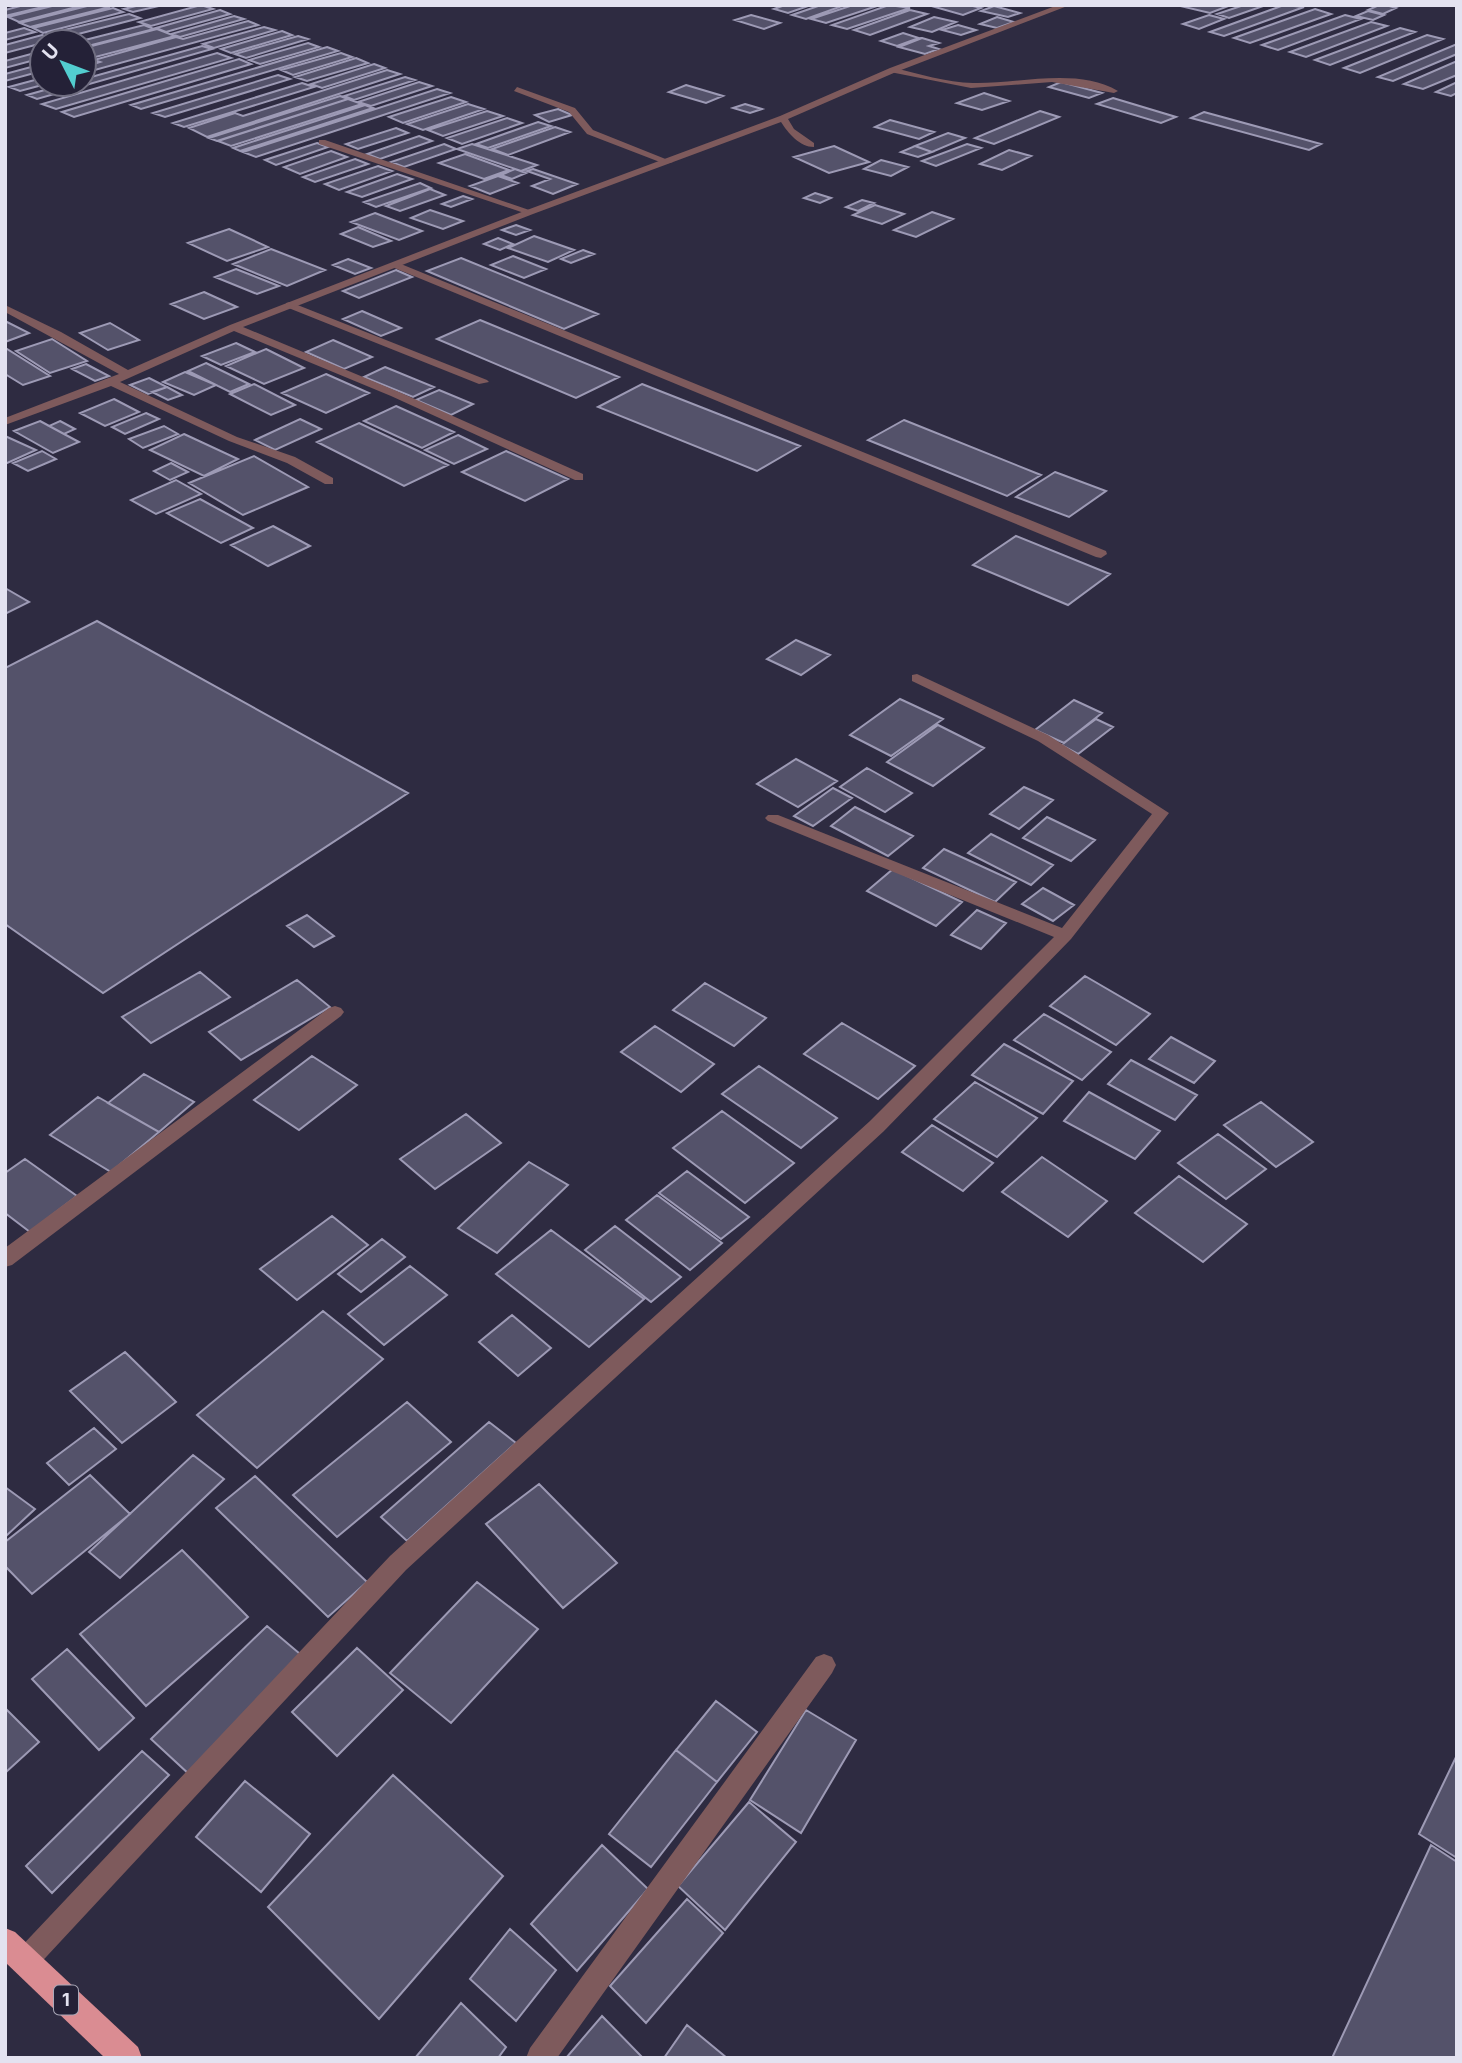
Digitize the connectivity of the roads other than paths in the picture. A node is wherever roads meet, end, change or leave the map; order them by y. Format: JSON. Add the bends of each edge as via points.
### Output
{"nodes":[{"id":1,"x":1173,"y":5,"type":"edge"},
{"id":2,"x":1062,"y":6,"type":"edge"},
{"id":3,"x":1182,"y":8,"type":"dead end"},
{"id":4,"x":893,"y":70,"type":"junction"},
{"id":5,"x":517,"y":89,"type":"dead end"},
{"id":6,"x":1114,"y":91,"type":"dead end"},
{"id":7,"x":783,"y":118,"type":"junction"},
{"id":8,"x":322,"y":142,"type":"dead end"},
{"id":9,"x":811,"y":145,"type":"dead end"},
{"id":10,"x":668,"y":162,"type":"junction"},
{"id":11,"x":530,"y":212,"type":"junction"},
{"id":12,"x":396,"y":265,"type":"junction"},
{"id":13,"x":290,"y":305,"type":"junction"},
{"id":14,"x":5,"y":308,"type":"edge"},
{"id":15,"x":234,"y":327,"type":"junction"},
{"id":16,"x":128,"y":375,"type":"junction"},
{"id":17,"x":111,"y":382,"type":"junction"},
{"id":18,"x":483,"y":382,"type":"dead end"},
{"id":19,"x":5,"y":422,"type":"edge"},
{"id":20,"x":579,"y":477,"type":"dead end"},
{"id":21,"x":329,"y":481,"type":"dead end"},
{"id":22,"x":1101,"y":554,"type":"dead end"},
{"id":23,"x":917,"y":678,"type":"dead end"},
{"id":24,"x":773,"y":818,"type":"dead end"},
{"id":25,"x":1065,"y":935,"type":"junction"},
{"id":26,"x":335,"y":1012,"type":"dead end"},
{"id":27,"x":5,"y":1259,"type":"edge"},
{"id":28,"x":824,"y":1665,"type":"dead end"},
{"id":29,"x":15,"y":1952,"type":"edge"},
{"id":30,"x":127,"y":2058,"type":"edge"},
{"id":31,"x":540,"y":2058,"type":"edge"}],
"edges":[{"from":1,"to":3,"type":"street"},
{"from":2,"to":4,"type":"street"},
{"from":4,"to":6,"type":"street","via":[[971,86],[1052,79]]},
{"from":4,"to":7,"type":"street"},
{"from":5,"to":10,"type":"street","via":[[574,111],[590,132]]},
{"from":7,"to":9,"type":"street"},
{"from":7,"to":10,"type":"street"},
{"from":8,"to":11,"type":"street"},
{"from":10,"to":11,"type":"street"},
{"from":11,"to":12,"type":"street"},
{"from":12,"to":13,"type":"street"},
{"from":12,"to":22,"type":"street"},
{"from":13,"to":15,"type":"street"},
{"from":13,"to":18,"type":"street"},
{"from":14,"to":16,"type":"street"},
{"from":15,"to":16,"type":"street"},
{"from":15,"to":20,"type":"street"},
{"from":16,"to":17,"type":"street"},
{"from":17,"to":19,"type":"street"},
{"from":17,"to":21,"type":"street"},
{"from":23,"to":25,"type":"street","via":[[1043,738],[1161,813]]},
{"from":24,"to":25,"type":"street"},
{"from":25,"to":29,"type":"street","via":[[877,1126],[398,1563]]},
{"from":26,"to":27,"type":"street"},
{"from":28,"to":31,"type":"street"},
{"from":29,"to":30,"type":"highway","number":"1"}]}
